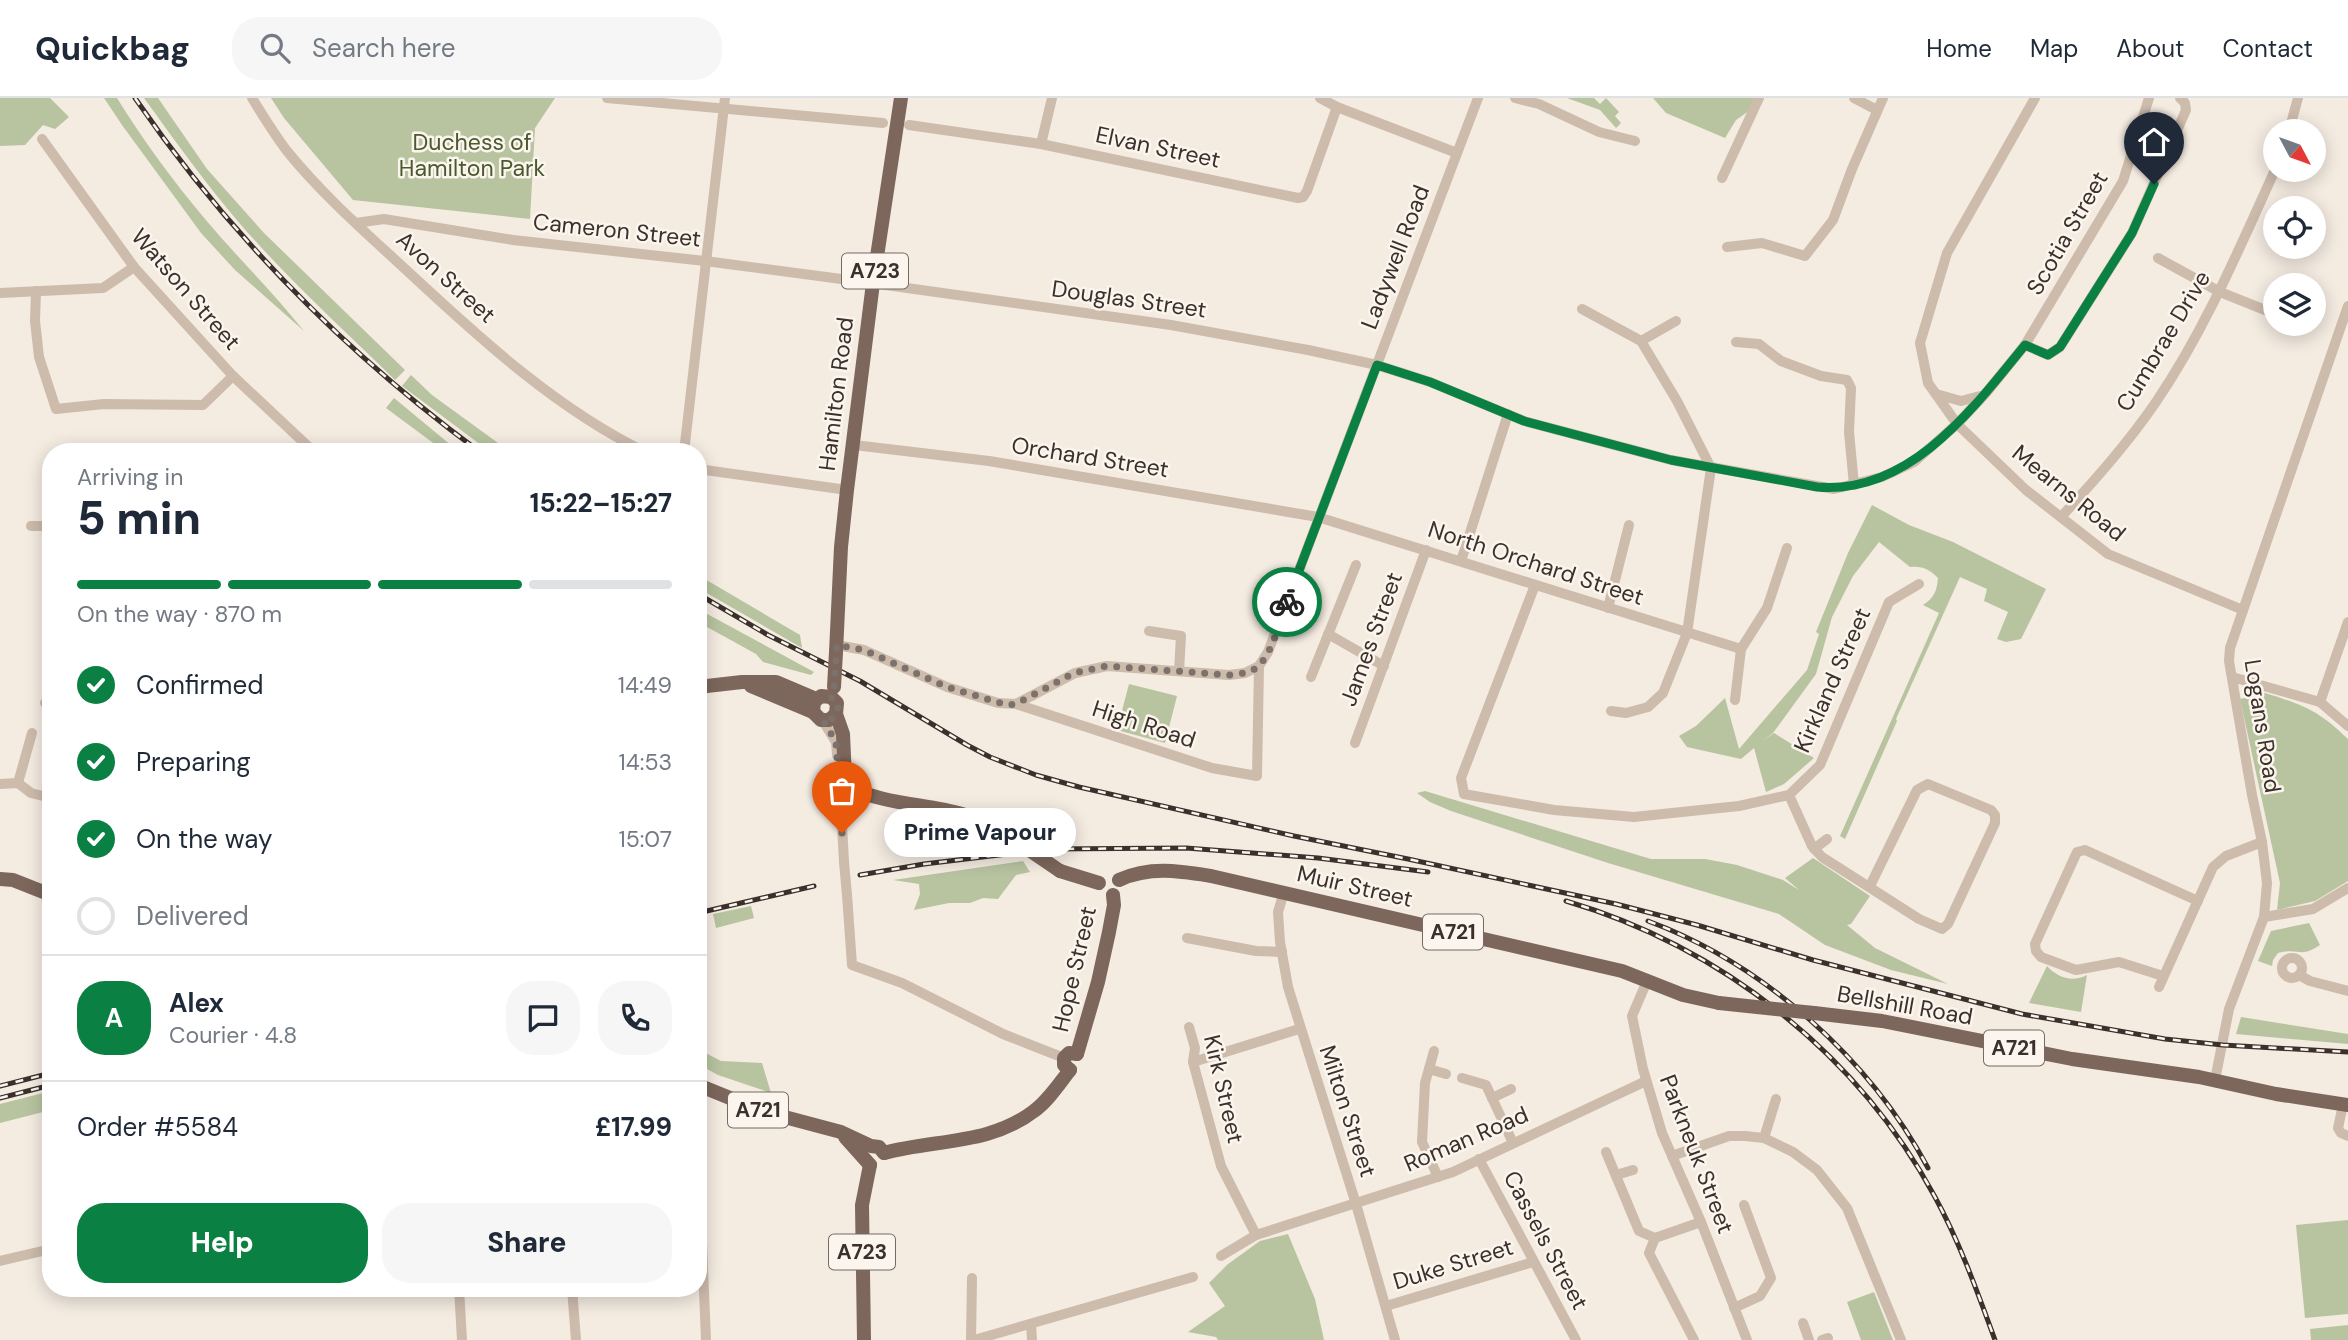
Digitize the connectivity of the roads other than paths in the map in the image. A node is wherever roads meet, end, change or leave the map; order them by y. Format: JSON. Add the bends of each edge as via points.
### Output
{"nodes":[{"id":1,"x":252,"y":98,"type":"edge"},
{"id":2,"x":607,"y":98,"type":"edge"},
{"id":3,"x":901,"y":98,"type":"edge"},
{"id":4,"x":1052,"y":98,"type":"edge"},
{"id":5,"x":1320,"y":98,"type":"edge"},
{"id":6,"x":1478,"y":98,"type":"edge"},
{"id":7,"x":1516,"y":98,"type":"edge"},
{"id":8,"x":1759,"y":98,"type":"edge"},
{"id":9,"x":1854,"y":98,"type":"edge"},
{"id":10,"x":1883,"y":98,"type":"edge"},
{"id":11,"x":2035,"y":98,"type":"edge"},
{"id":12,"x":2149,"y":98,"type":"edge"},
{"id":13,"x":2180,"y":98,"type":"edge"},
{"id":14,"x":2298,"y":98,"type":"edge"},
{"id":15,"x":724,"y":103,"type":"edge"},
{"id":16,"x":1337,"y":107,"type":"junction"},
{"id":17,"x":1877,"y":110,"type":"junction"},
{"id":18,"x":2292,"y":119,"type":"edge"},
{"id":19,"x":883,"y":123,"type":"dead end"},
{"id":20,"x":909,"y":125,"type":"dead end"},
{"id":21,"x":42,"y":139,"type":"dead end"},
{"id":22,"x":1635,"y":141,"type":"dead end"},
{"id":23,"x":1041,"y":144,"type":"junction"},
{"id":24,"x":1457,"y":153,"type":"junction"},
{"id":25,"x":1721,"y":178,"type":"dead end"},
{"id":26,"x":2270,"y":182,"type":"edge"},
{"id":27,"x":356,"y":223,"type":"junction"},
{"id":28,"x":1727,"y":247,"type":"dead end"},
{"id":29,"x":2158,"y":258,"type":"dead end"},
{"id":30,"x":705,"y":261,"type":"junction"},
{"id":31,"x":134,"y":267,"type":"junction"},
{"id":32,"x":873,"y":283,"type":"junction"},
{"id":33,"x":36,"y":291,"type":"junction"},
{"id":34,"x":2220,"y":292,"type":"junction"},
{"id":35,"x":0,"y":293,"type":"edge"},
{"id":36,"x":2348,"y":306,"type":"edge"},
{"id":37,"x":1582,"y":309,"type":"dead end"},
{"id":38,"x":2263,"y":309,"type":"edge"},
{"id":39,"x":1676,"y":321,"type":"dead end"},
{"id":40,"x":1641,"y":341,"type":"junction"},
{"id":41,"x":1736,"y":342,"type":"dead end"},
{"id":42,"x":2025,"y":345,"type":"junction"},
{"id":43,"x":1377,"y":365,"type":"junction"},
{"id":44,"x":233,"y":376,"type":"junction"},
{"id":45,"x":1935,"y":393,"type":"junction"},
{"id":46,"x":1986,"y":393,"type":"junction"},
{"id":47,"x":1508,"y":414,"type":"junction"},
{"id":48,"x":1958,"y":424,"type":"junction"},
{"id":49,"x":304,"y":443,"type":"edge"},
{"id":50,"x":629,"y":443,"type":"edge"},
{"id":51,"x":685,"y":443,"type":"edge"},
{"id":52,"x":853,"y":445,"type":"junction"},
{"id":53,"x":1711,"y":468,"type":"junction"},
{"id":54,"x":707,"y":470,"type":"edge"},
{"id":55,"x":1854,"y":485,"type":"junction"},
{"id":56,"x":847,"y":490,"type":"junction"},
{"id":57,"x":1318,"y":517,"type":"junction"},
{"id":58,"x":2061,"y":517,"type":"junction"},
{"id":59,"x":1629,"y":525,"type":"dead end"},
{"id":60,"x":30,"y":526,"type":"dead end"},
{"id":61,"x":42,"y":526,"type":"edge"},
{"id":62,"x":1787,"y":548,"type":"dead end"},
{"id":63,"x":1426,"y":550,"type":"junction"},
{"id":64,"x":1461,"y":561,"type":"junction"},
{"id":65,"x":1356,"y":565,"type":"dead end"},
{"id":66,"x":1919,"y":584,"type":"dead end"},
{"id":67,"x":1535,"y":585,"type":"junction"},
{"id":68,"x":1608,"y":608,"type":"junction"},
{"id":69,"x":2244,"y":610,"type":"junction"},
{"id":70,"x":2348,"y":622,"type":"edge"},
{"id":71,"x":1149,"y":631,"type":"dead end"},
{"id":72,"x":1687,"y":633,"type":"junction"},
{"id":73,"x":1328,"y":635,"type":"junction"},
{"id":74,"x":837,"y":649,"type":"junction"},
{"id":75,"x":1741,"y":649,"type":"junction"},
{"id":76,"x":1259,"y":666,"type":"junction"},
{"id":77,"x":1384,"y":666,"type":"junction"},
{"id":78,"x":1179,"y":671,"type":"junction"},
{"id":79,"x":1311,"y":677,"type":"dead end"},
{"id":80,"x":2231,"y":677,"type":"junction"},
{"id":81,"x":707,"y":686,"type":"edge"},
{"id":82,"x":1735,"y":700,"type":"dead end"},
{"id":83,"x":2320,"y":702,"type":"junction"},
{"id":84,"x":1016,"y":704,"type":"junction"},
{"id":85,"x":1611,"y":711,"type":"dead end"},
{"id":86,"x":822,"y":712,"type":"junction"},
{"id":87,"x":2348,"y":726,"type":"edge"},
{"id":88,"x":32,"y":733,"type":"dead end"},
{"id":89,"x":1355,"y":743,"type":"dead end"},
{"id":90,"x":18,"y":783,"type":"junction"},
{"id":91,"x":0,"y":784,"type":"edge"},
{"id":92,"x":1789,"y":795,"type":"junction"},
{"id":93,"x":42,"y":796,"type":"edge"},
{"id":94,"x":1826,"y":839,"type":"dead end"},
{"id":95,"x":2262,"y":842,"type":"junction"},
{"id":96,"x":1814,"y":849,"type":"junction"},
{"id":97,"x":0,"y":878,"type":"edge"},
{"id":98,"x":1119,"y":880,"type":"junction"},
{"id":99,"x":1099,"y":883,"type":"junction"},
{"id":100,"x":1870,"y":886,"type":"junction"},
{"id":101,"x":2348,"y":888,"type":"edge"},
{"id":102,"x":42,"y":891,"type":"edge"},
{"id":103,"x":1284,"y":892,"type":"junction"},
{"id":104,"x":1113,"y":895,"type":"junction"},
{"id":105,"x":2198,"y":901,"type":"junction"},
{"id":106,"x":2264,"y":916,"type":"junction"},
{"id":107,"x":1187,"y":938,"type":"dead end"},
{"id":108,"x":1282,"y":952,"type":"junction"},
{"id":109,"x":1622,"y":971,"type":"joint"},
{"id":110,"x":2299,"y":975,"type":"dead end"},
{"id":111,"x":1647,"y":981,"type":"junction"},
{"id":112,"x":2348,"y":991,"type":"edge"},
{"id":113,"x":1189,"y":1027,"type":"dead end"},
{"id":114,"x":1299,"y":1029,"type":"junction"},
{"id":115,"x":1434,"y":1051,"type":"dead end"},
{"id":116,"x":1070,"y":1061,"type":"junction"},
{"id":117,"x":1193,"y":1062,"type":"junction"},
{"id":118,"x":1429,"y":1069,"type":"junction"},
{"id":119,"x":1446,"y":1074,"type":"dead end"},
{"id":120,"x":1462,"y":1078,"type":"dead end"},
{"id":121,"x":2215,"y":1080,"type":"junction"},
{"id":122,"x":1646,"y":1081,"type":"junction"},
{"id":123,"x":707,"y":1088,"type":"edge"},
{"id":124,"x":1511,"y":1089,"type":"dead end"},
{"id":125,"x":1492,"y":1098,"type":"junction"},
{"id":126,"x":1776,"y":1099,"type":"dead end"},
{"id":127,"x":2345,"y":1105,"type":"edge"},
{"id":128,"x":1771,"y":1116,"type":"junction"},
{"id":129,"x":1783,"y":1120,"type":"dead end"},
{"id":130,"x":2348,"y":1136,"type":"edge"},
{"id":131,"x":1764,"y":1138,"type":"junction"},
{"id":132,"x":1513,"y":1143,"type":"junction"},
{"id":133,"x":1606,"y":1152,"type":"dead end"},
{"id":134,"x":873,"y":1155,"type":"junction"},
{"id":135,"x":1672,"y":1156,"type":"junction"},
{"id":136,"x":1479,"y":1159,"type":"junction"},
{"id":137,"x":1633,"y":1170,"type":"dead end"},
{"id":138,"x":1616,"y":1175,"type":"junction"},
{"id":139,"x":1438,"y":1177,"type":"junction"},
{"id":140,"x":1356,"y":1204,"type":"junction"},
{"id":141,"x":1744,"y":1205,"type":"dead end"},
{"id":142,"x":1701,"y":1222,"type":"junction"},
{"id":143,"x":1256,"y":1235,"type":"junction"},
{"id":144,"x":1655,"y":1238,"type":"junction"},
{"id":145,"x":42,"y":1251,"type":"edge"},
{"id":146,"x":1221,"y":1256,"type":"dead end"},
{"id":147,"x":0,"y":1261,"type":"edge"},
{"id":148,"x":1533,"y":1262,"type":"junction"},
{"id":149,"x":1194,"y":1277,"type":"dead end"},
{"id":150,"x":972,"y":1278,"type":"dead end"},
{"id":151,"x":460,"y":1297,"type":"edge"},
{"id":152,"x":573,"y":1297,"type":"edge"},
{"id":153,"x":703,"y":1297,"type":"edge"},
{"id":154,"x":1386,"y":1306,"type":"junction"},
{"id":155,"x":1734,"y":1308,"type":"junction"},
{"id":156,"x":1803,"y":1323,"type":"dead end"},
{"id":157,"x":1031,"y":1324,"type":"junction"},
{"id":158,"x":462,"y":1340,"type":"edge"},
{"id":159,"x":576,"y":1340,"type":"edge"},
{"id":160,"x":706,"y":1340,"type":"edge"},
{"id":161,"x":864,"y":1340,"type":"edge"},
{"id":162,"x":972,"y":1340,"type":"edge"},
{"id":163,"x":1032,"y":1340,"type":"edge"},
{"id":164,"x":1395,"y":1340,"type":"edge"},
{"id":165,"x":1576,"y":1340,"type":"edge"},
{"id":166,"x":1694,"y":1340,"type":"edge"},
{"id":167,"x":1747,"y":1340,"type":"edge"},
{"id":168,"x":1809,"y":1340,"type":"edge"},
{"id":169,"x":1901,"y":1340,"type":"edge"}],
"edges":[{"from":1,"to":27,"type":"street","name":"Avon Street","via":[[293,158]]},
{"from":2,"to":15,"type":"street"},
{"from":3,"to":32,"type":"main road","name":"Hamilton Road","number":"A723"},
{"from":4,"to":23,"type":"street"},
{"from":5,"to":16,"type":"street"},
{"from":6,"to":24,"type":"street","name":"Ladywell Road"},
{"from":7,"to":22,"type":"street","via":[[1599,132]]},
{"from":8,"to":25,"type":"street"},
{"from":9,"to":17,"type":"street"},
{"from":10,"to":17,"type":"street"},
{"from":11,"to":45,"type":"street","name":"Mearns Road","via":[[1947,253],[1920,344],[1928,383]]},
{"from":12,"to":42,"type":"street","name":"Scotia Street","via":[[2123,181]]},
{"from":13,"to":42,"type":"street","via":[[2186,110],[2132,233],[2060,347],[2048,355]]},
{"from":14,"to":18,"type":"street"},
{"from":15,"to":19,"type":"street"},
{"from":15,"to":30,"type":"street"},
{"from":16,"to":23,"type":"street","name":"Elvan Street","via":[[1307,191],[1298,198]]},
{"from":16,"to":24,"type":"street"},
{"from":17,"to":28,"type":"street","via":[[1833,220],[1805,256],[1762,243]]},
{"from":20,"to":23,"type":"street","name":"Elvan Street"},
{"from":21,"to":31,"type":"street","name":"Watson Street"},
{"from":24,"to":43,"type":"street","name":"Ladywell Road"},
{"from":26,"to":34,"type":"street","name":"Cumbrae Drive"},
{"from":27,"to":30,"type":"street","name":"Cameron Street","via":[[384,219],[513,240]]},
{"from":27,"to":50,"type":"street","name":"Avon Street","via":[[522,372]]},
{"from":29,"to":34,"type":"street"},
{"from":30,"to":32,"type":"street","name":"Cameron Street"},
{"from":30,"to":51,"type":"street"},
{"from":31,"to":33,"type":"street","via":[[103,288]]},
{"from":31,"to":44,"type":"street","name":"Watson Street"},
{"from":32,"to":43,"type":"street","name":"Douglas Street","via":[[1171,325]]},
{"from":32,"to":52,"type":"main road","name":"Hamilton Road","number":"A723"},
{"from":33,"to":35,"type":"street"},
{"from":33,"to":44,"type":"street","via":[[39,357],[56,409],[104,404],[202,405]]},
{"from":34,"to":38,"type":"street"},
{"from":34,"to":58,"type":"street","name":"Cumbrae Drive","via":[[2157,401]]},
{"from":36,"to":69,"type":"street","name":"Logans Road"},
{"from":37,"to":40,"type":"street"},
{"from":39,"to":40,"type":"street"},
{"from":40,"to":53,"type":"street"},
{"from":41,"to":55,"type":"street","via":[[1759,344],[1781,361],[1847,380]]},
{"from":42,"to":46,"type":"street","name":"Scotia Street"},
{"from":43,"to":47,"type":"street","name":"Scotia Street"},
{"from":43,"to":57,"type":"street","name":"Ladywell Road"},
{"from":44,"to":49,"type":"street","name":"Watson Street"},
{"from":45,"to":46,"type":"street","via":[[1961,401]]},
{"from":45,"to":48,"type":"street","name":"Mearns Road"},
{"from":46,"to":48,"type":"street","name":"Scotia Street"},
{"from":47,"to":53,"type":"street","name":"Scotia Street"},
{"from":47,"to":64,"type":"street"},
{"from":48,"to":55,"type":"street","name":"Scotia Street","via":[[1914,461]]},
{"from":48,"to":58,"type":"street","name":"Mearns Road","via":[[2025,490]]},
{"from":52,"to":56,"type":"main road","name":"Hamilton Road","number":"A723"},
{"from":52,"to":57,"type":"street","name":"Orchard Street","via":[[989,461]]},
{"from":53,"to":55,"type":"street","name":"Scotia Street","via":[[1833,489]]},
{"from":53,"to":72,"type":"street"},
{"from":54,"to":56,"type":"street"},
{"from":56,"to":74,"type":"main road","name":"Hamilton Road","number":"A723"},
{"from":57,"to":63,"type":"street","name":"North Orchard Street"},
{"from":57,"to":76,"type":"street","name":"Ladywell Road"},
{"from":58,"to":69,"type":"street","name":"Mearns Road","via":[[2108,554]]},
{"from":59,"to":68,"type":"street"},
{"from":60,"to":61,"type":"street"},
{"from":62,"to":75,"type":"street","via":[[1767,608]]},
{"from":63,"to":64,"type":"street","name":"North Orchard Street"},
{"from":63,"to":77,"type":"street","name":"James Street"},
{"from":64,"to":67,"type":"street","name":"North Orchard Street"},
{"from":65,"to":73,"type":"street"},
{"from":66,"to":92,"type":"street","name":"Kirkland Street","via":[[1889,602],[1820,765]]},
{"from":67,"to":68,"type":"street","name":"North Orchard Street"},
{"from":67,"to":92,"type":"street","via":[[1461,778],[1464,794],[1554,810],[1634,817],[1739,806]]},
{"from":68,"to":72,"type":"street","name":"North Orchard Street"},
{"from":69,"to":80,"type":"street","name":"Logans Road","via":[[2230,648]]},
{"from":70,"to":83,"type":"street"},
{"from":71,"to":78,"type":"street","via":[[1181,636]]},
{"from":72,"to":75,"type":"street","name":"North Orchard Street"},
{"from":72,"to":85,"type":"street","via":[[1657,701],[1626,713]]},
{"from":73,"to":77,"type":"street"},
{"from":73,"to":79,"type":"street"},
{"from":74,"to":84,"type":"street","name":"High Road","via":[[864,650],[947,687]]},
{"from":74,"to":86,"type":"main road","name":"Hamilton Road","number":"A723","bridge":true,"via":[[833,692],[823,695]]},
{"from":75,"to":82,"type":"street"},
{"from":76,"to":78,"type":"street","via":[[1229,675]]},
{"from":76,"to":84,"type":"street","name":"High Road","via":[[1257,776],[1212,768]]},
{"from":77,"to":89,"type":"street","name":"James Street"},
{"from":78,"to":84,"type":"street","via":[[1107,666],[1084,670]]},
{"from":80,"to":83,"type":"street"},
{"from":80,"to":95,"type":"street","name":"Logans Road"},
{"from":81,"to":86,"type":"main road","via":[[776,682]]},
{"from":83,"to":87,"type":"street"},
{"from":86,"to":99,"type":"main road","number":"A721","bridge":true,"via":[[843,734],[845,778],[850,787],[987,823],[1060,871]]},
{"from":86,"to":116,"type":"street","bridge":true,"via":[[836,742],[852,965],[902,983],[1003,1034]]},
{"from":88,"to":90,"type":"street"},
{"from":90,"to":91,"type":"street"},
{"from":90,"to":93,"type":"street"},
{"from":92,"to":96,"type":"street"},
{"from":94,"to":96,"type":"street"},
{"from":95,"to":105,"type":"street","via":[[2226,856],[2213,867]]},
{"from":95,"to":106,"type":"street","name":"Logans Road","via":[[2267,883]]},
{"from":96,"to":100,"type":"street"},
{"from":97,"to":102,"type":"main road"},
{"from":98,"to":99,"type":"main road","number":"A721","via":[[1108,874]]},
{"from":98,"to":103,"type":"main road","name":"Muir Street","number":"A721","via":[[1135,873],[1173,870]]},
{"from":98,"to":104,"type":"main road"},
{"from":99,"to":104,"type":"main road","number":"A721","via":[[1104,894]]},
{"from":100,"to":100,"type":"street","via":[[1921,787],[1928,784],[1991,810],[1995,816],[1942,929]]},
{"from":101,"to":106,"type":"street","via":[[2313,909]]},
{"from":103,"to":108,"type":"street","name":"Milton Street","via":[[1278,912]]},
{"from":103,"to":109,"type":"main road","name":"Muir Street","number":"A721"},
{"from":104,"to":116,"type":"main road","name":"Hope Street","via":[[1089,1018]]},
{"from":105,"to":105,"type":"street","via":[[2161,981],[2119,962],[2076,970],[2040,957],[2036,951],[2035,944],[2077,852],[2085,850]]},
{"from":106,"to":121,"type":"street","name":"Logans Road","via":[[2229,1009]]},
{"from":107,"to":108,"type":"street"},
{"from":108,"to":114,"type":"street","name":"Milton Street"},
{"from":109,"to":111,"type":"main road","name":"Bellshill Road","number":"A721"},
{"from":110,"to":112,"type":"street"},
{"from":111,"to":121,"type":"main road","name":"Bellshill Road","number":"A721","bridge":true,"via":[[1719,1003],[1882,1021],[2072,1059]]},
{"from":111,"to":122,"type":"street","name":"Parkneuk Street","via":[[1632,1016]]},
{"from":113,"to":117,"type":"street","name":"Kirk Street","via":[[1195,1048]]},
{"from":114,"to":117,"type":"street"},
{"from":114,"to":140,"type":"street","name":"Milton Street"},
{"from":115,"to":118,"type":"street"},
{"from":116,"to":134,"type":"main road","name":"Hope Street","via":[[1034,1111],[1008,1126],[964,1141]]},
{"from":117,"to":143,"type":"street","name":"Kirk Street","via":[[1221,1166]]},
{"from":118,"to":119,"type":"street"},
{"from":118,"to":139,"type":"street","via":[[1422,1142]]},
{"from":120,"to":125,"type":"street","via":[[1486,1085]]},
{"from":121,"to":127,"type":"main road","name":"Bellshill Road","number":"A721"},
{"from":122,"to":132,"type":"street","name":"Roman Road"},
{"from":122,"to":135,"type":"street","name":"Parkneuk Street"},
{"from":123,"to":134,"type":"main road","number":"A721","via":[[762,1111],[841,1132]]},
{"from":124,"to":125,"type":"street"},
{"from":125,"to":132,"type":"street"},
{"from":126,"to":128,"type":"street"},
{"from":127,"to":130,"type":"street","via":[[2338,1128]]},
{"from":128,"to":129,"type":"street"},
{"from":128,"to":131,"type":"street"},
{"from":131,"to":135,"type":"street","via":[[1730,1136]]},
{"from":131,"to":169,"type":"street","via":[[1817,1170],[1847,1208]]},
{"from":132,"to":136,"type":"street","name":"Roman Road"},
{"from":133,"to":138,"type":"street"},
{"from":134,"to":161,"type":"main road","number":"A723","via":[[862,1205]]},
{"from":135,"to":142,"type":"street","name":"Parkneuk Street"},
{"from":136,"to":139,"type":"street","name":"Roman Road"},
{"from":136,"to":148,"type":"street","name":"Cassels Street"},
{"from":137,"to":138,"type":"street"},
{"from":138,"to":144,"type":"street","via":[[1639,1231]]},
{"from":139,"to":140,"type":"street","name":"Roman Road"},
{"from":140,"to":143,"type":"street","name":"Roman Road"},
{"from":140,"to":154,"type":"street","name":"Milton Street"},
{"from":141,"to":155,"type":"street","via":[[1771,1278],[1760,1296]]},
{"from":142,"to":144,"type":"street"},
{"from":142,"to":155,"type":"street","name":"Parkneuk Street"},
{"from":143,"to":146,"type":"street","name":"Roman Road"},
{"from":144,"to":166,"type":"street","via":[[1649,1253]]},
{"from":145,"to":147,"type":"street"},
{"from":148,"to":154,"type":"street","name":"Duke Street"},
{"from":148,"to":165,"type":"street","name":"Cassels Street"},
{"from":149,"to":157,"type":"street"},
{"from":150,"to":162,"type":"street"},
{"from":151,"to":158,"type":"street"},
{"from":152,"to":159,"type":"street"},
{"from":153,"to":160,"type":"street"},
{"from":154,"to":164,"type":"street","name":"Milton Street"},
{"from":155,"to":167,"type":"street","name":"Parkneuk Street"},
{"from":156,"to":168,"type":"street"},
{"from":157,"to":162,"type":"street"},
{"from":157,"to":163,"type":"street"}]}
